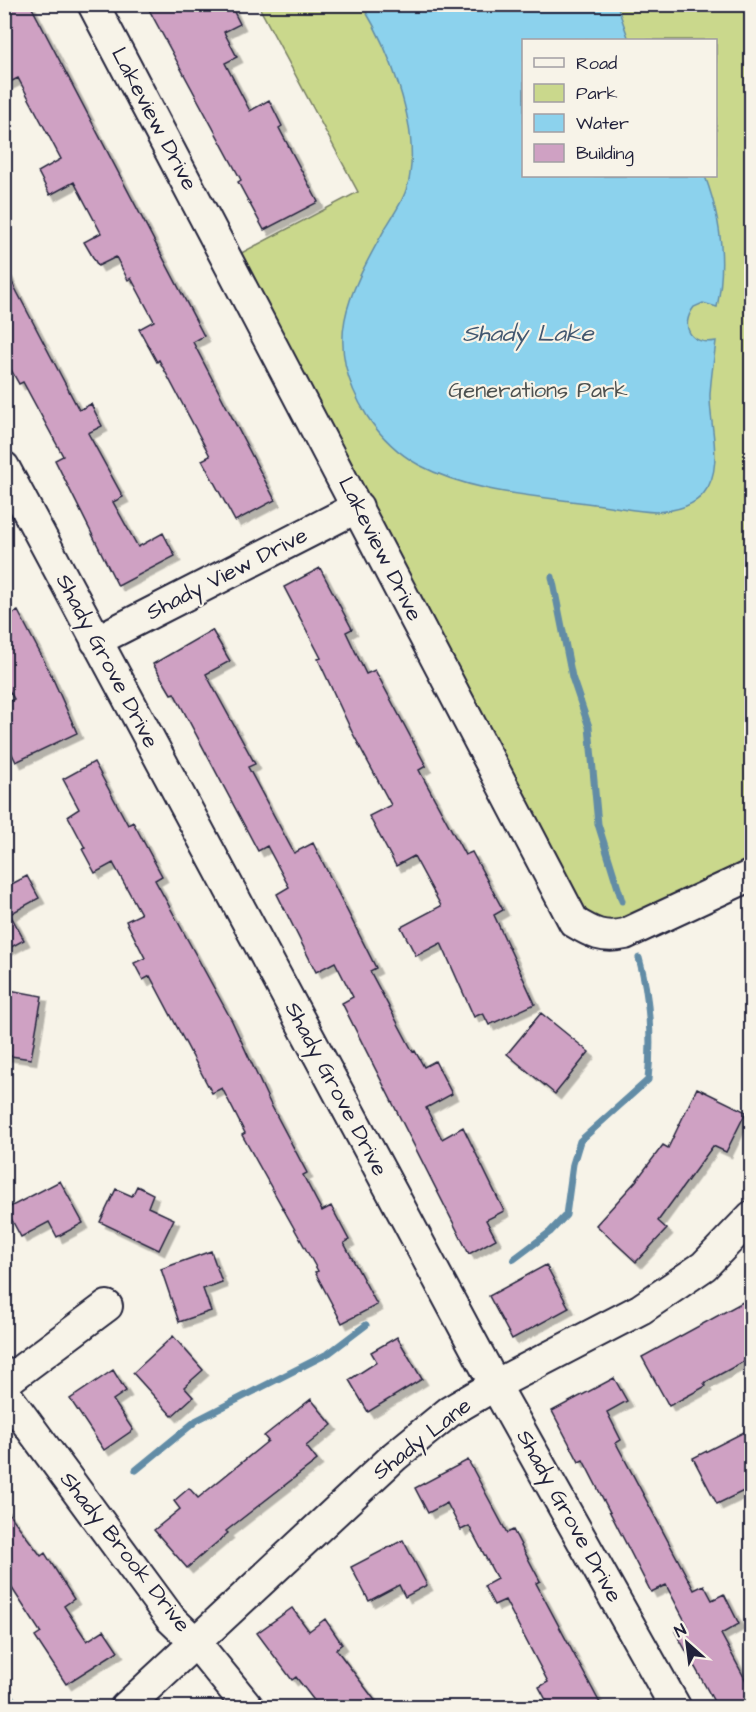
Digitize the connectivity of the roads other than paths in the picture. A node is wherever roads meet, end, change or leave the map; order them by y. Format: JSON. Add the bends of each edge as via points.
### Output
{"nodes":[{"id":1,"x":93,"y":4,"type":"edge"},
{"id":2,"x":4,"y":467,"type":"edge"},
{"id":3,"x":358,"y":507,"type":"junction"},
{"id":4,"x":96,"y":641,"type":"junction"},
{"id":5,"x":752,"y":875,"type":"edge"},
{"id":6,"x":752,"y":1216,"type":"edge"},
{"id":7,"x":107,"y":1306,"type":"dead end"},
{"id":8,"x":4,"y":1383,"type":"edge"},
{"id":9,"x":495,"y":1385,"type":"junction"},
{"id":10,"x":4,"y":1392,"type":"edge"},
{"id":11,"x":196,"y":1643,"type":"junction"},
{"id":12,"x":125,"y":1707,"type":"edge"},
{"id":13,"x":249,"y":1707,"type":"edge"},
{"id":14,"x":676,"y":1707,"type":"edge"}],
"edges":[{"from":1,"to":3,"type":"street","name":"Lakeview Drive"},
{"from":2,"to":4,"type":"street","name":"Shady Grove Drive"},
{"from":3,"to":4,"type":"street","name":"Shady View Drive"},
{"from":3,"to":5,"type":"street","name":"Lakeview Drive","via":[[574,922],[608,938],[625,934]]},
{"from":4,"to":9,"type":"street","name":"Shady Grove Drive"},
{"from":6,"to":9,"type":"street","name":"Shady Lane","via":[[704,1266],[641,1309]]},
{"from":7,"to":8,"type":"street"},
{"from":9,"to":11,"type":"street","name":"Shady Lane","via":[[449,1412],[395,1456]]},
{"from":9,"to":14,"type":"street","name":"Shady Grove Drive"},
{"from":10,"to":11,"type":"street","name":"Shady Brook Drive","via":[[171,1619]]},
{"from":11,"to":12,"type":"street","name":"Shady Lane"},
{"from":11,"to":13,"type":"street","name":"Shady Brook Drive"}]}
